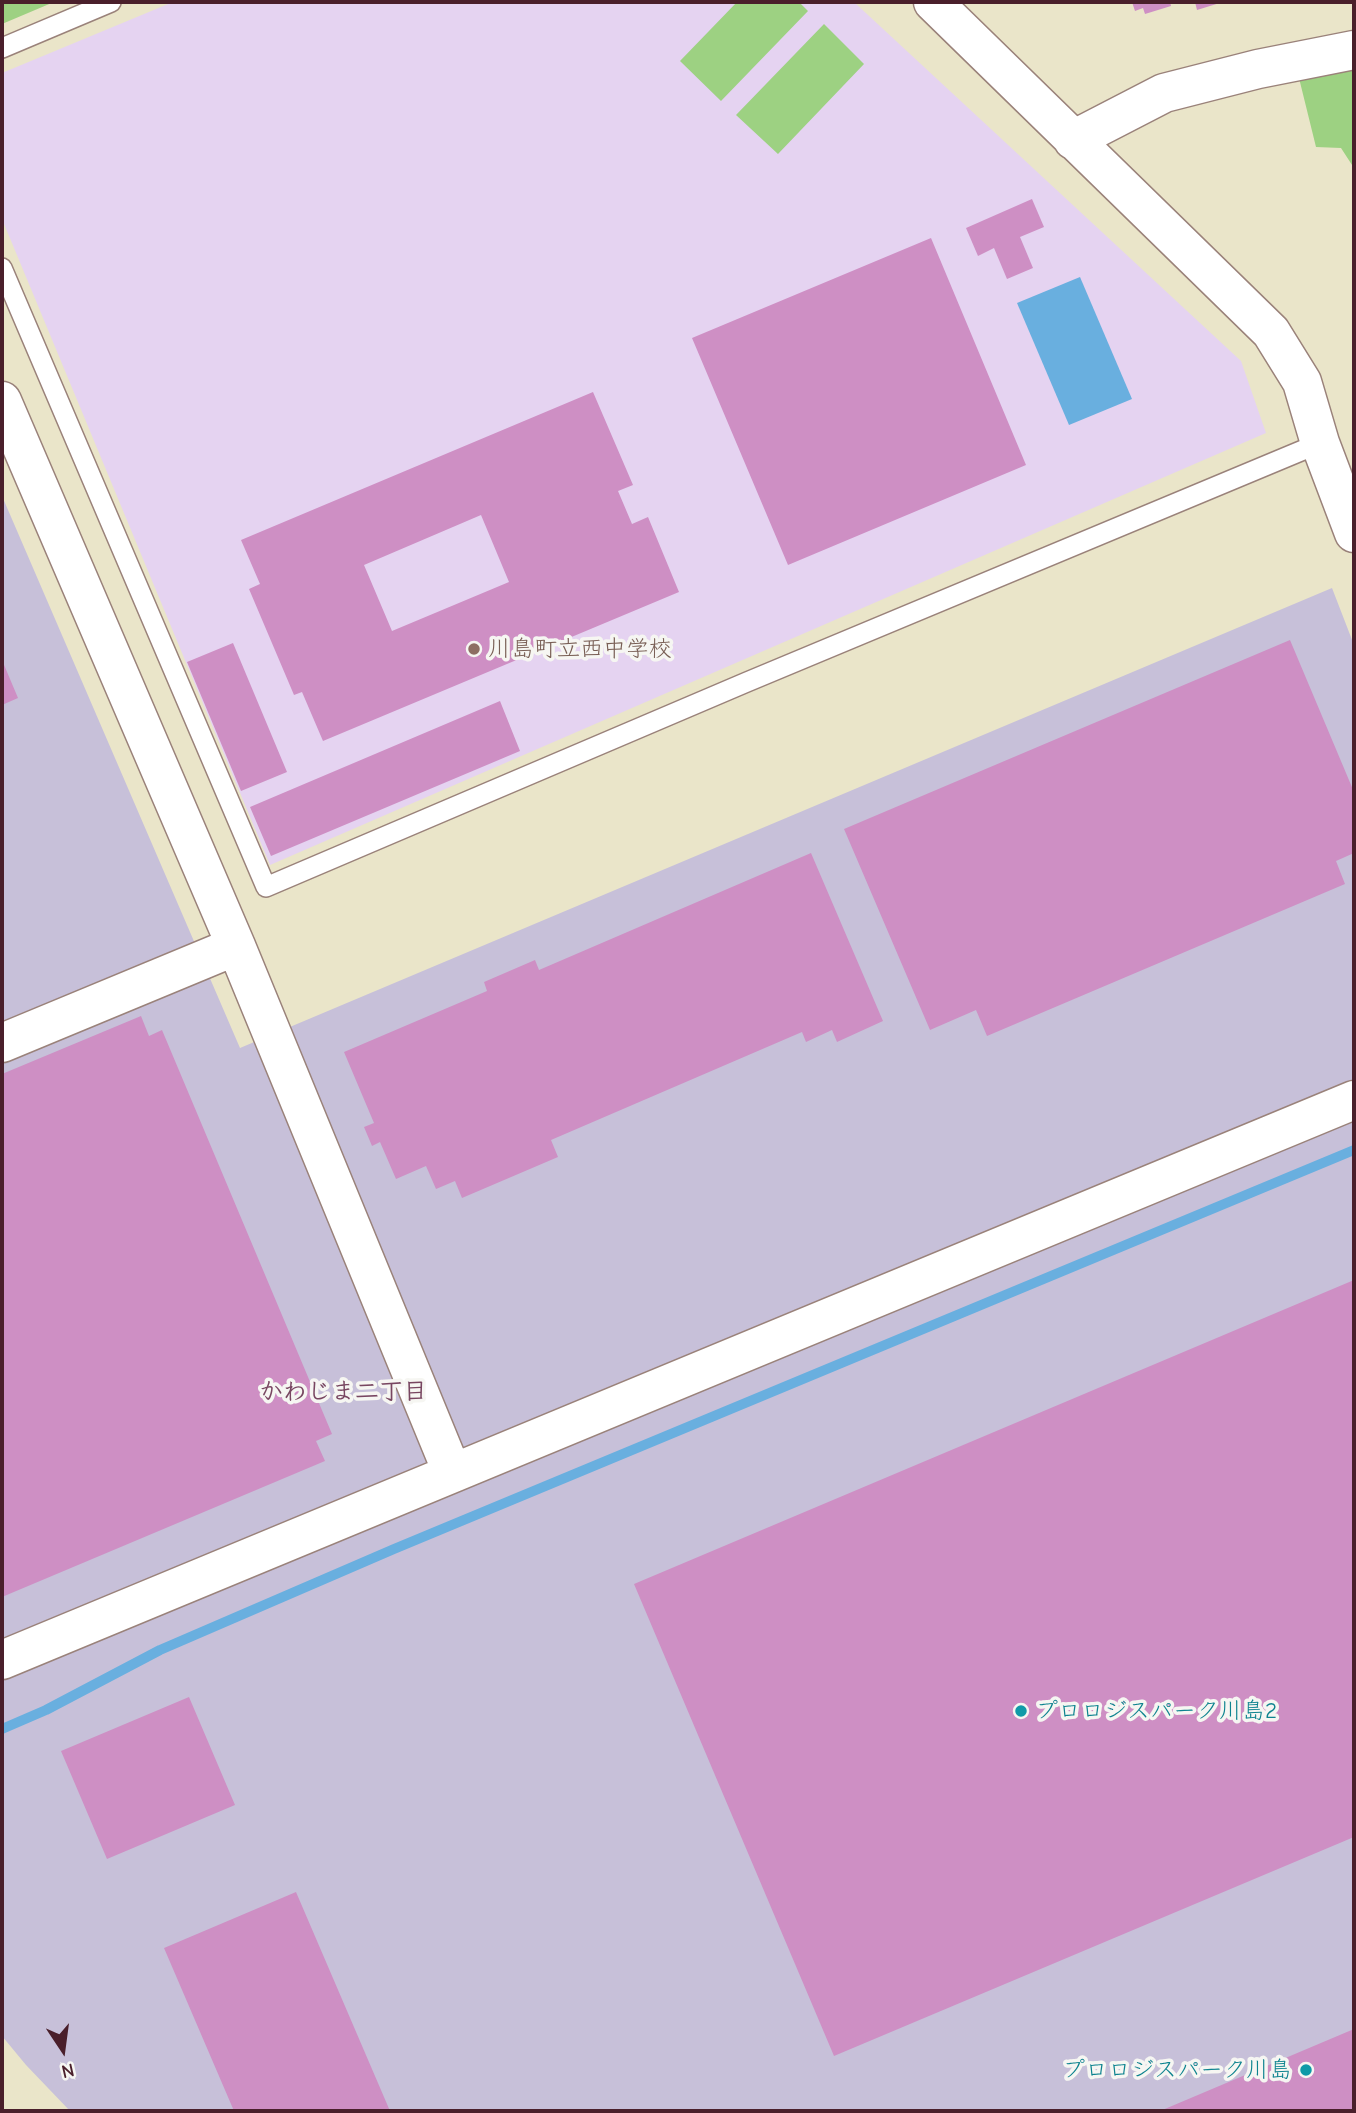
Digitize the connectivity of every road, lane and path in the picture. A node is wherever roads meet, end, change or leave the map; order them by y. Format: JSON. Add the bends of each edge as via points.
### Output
{"nodes":[{"id":1,"x":111,"y":2,"type":"edge"},
{"id":2,"x":933,"y":2,"type":"edge"},
{"id":3,"x":2,"y":48,"type":"edge"},
{"id":4,"x":1354,"y":50,"type":"edge"},
{"id":5,"x":1073,"y":140,"type":"junction"},
{"id":6,"x":2,"y":268,"type":"edge"},
{"id":7,"x":2,"y":401,"type":"edge"},
{"id":8,"x":1337,"y":442,"type":"edge"},
{"id":9,"x":1354,"y":533,"type":"edge"},
{"id":10,"x":236,"y":946,"type":"junction"},
{"id":11,"x":2,"y":1043,"type":"edge"},
{"id":12,"x":1354,"y":1100,"type":"edge"},
{"id":13,"x":452,"y":1472,"type":"junction"},
{"id":14,"x":2,"y":1660,"type":"edge"}],
"edges":[{"from":1,"to":3,"type":"lane"},
{"from":2,"to":5,"type":"street"},
{"from":4,"to":5,"type":"street","via":[[1164,93]]},
{"from":5,"to":8,"type":"street","via":[[1271,332]]},
{"from":6,"to":8,"type":"lane","via":[[266,887],[747,682]]},
{"from":7,"to":10,"type":"street"},
{"from":8,"to":9,"type":"street"},
{"from":10,"to":11,"type":"street"},
{"from":10,"to":13,"type":"street"},
{"from":12,"to":13,"type":"street"},
{"from":13,"to":14,"type":"street"}]}
